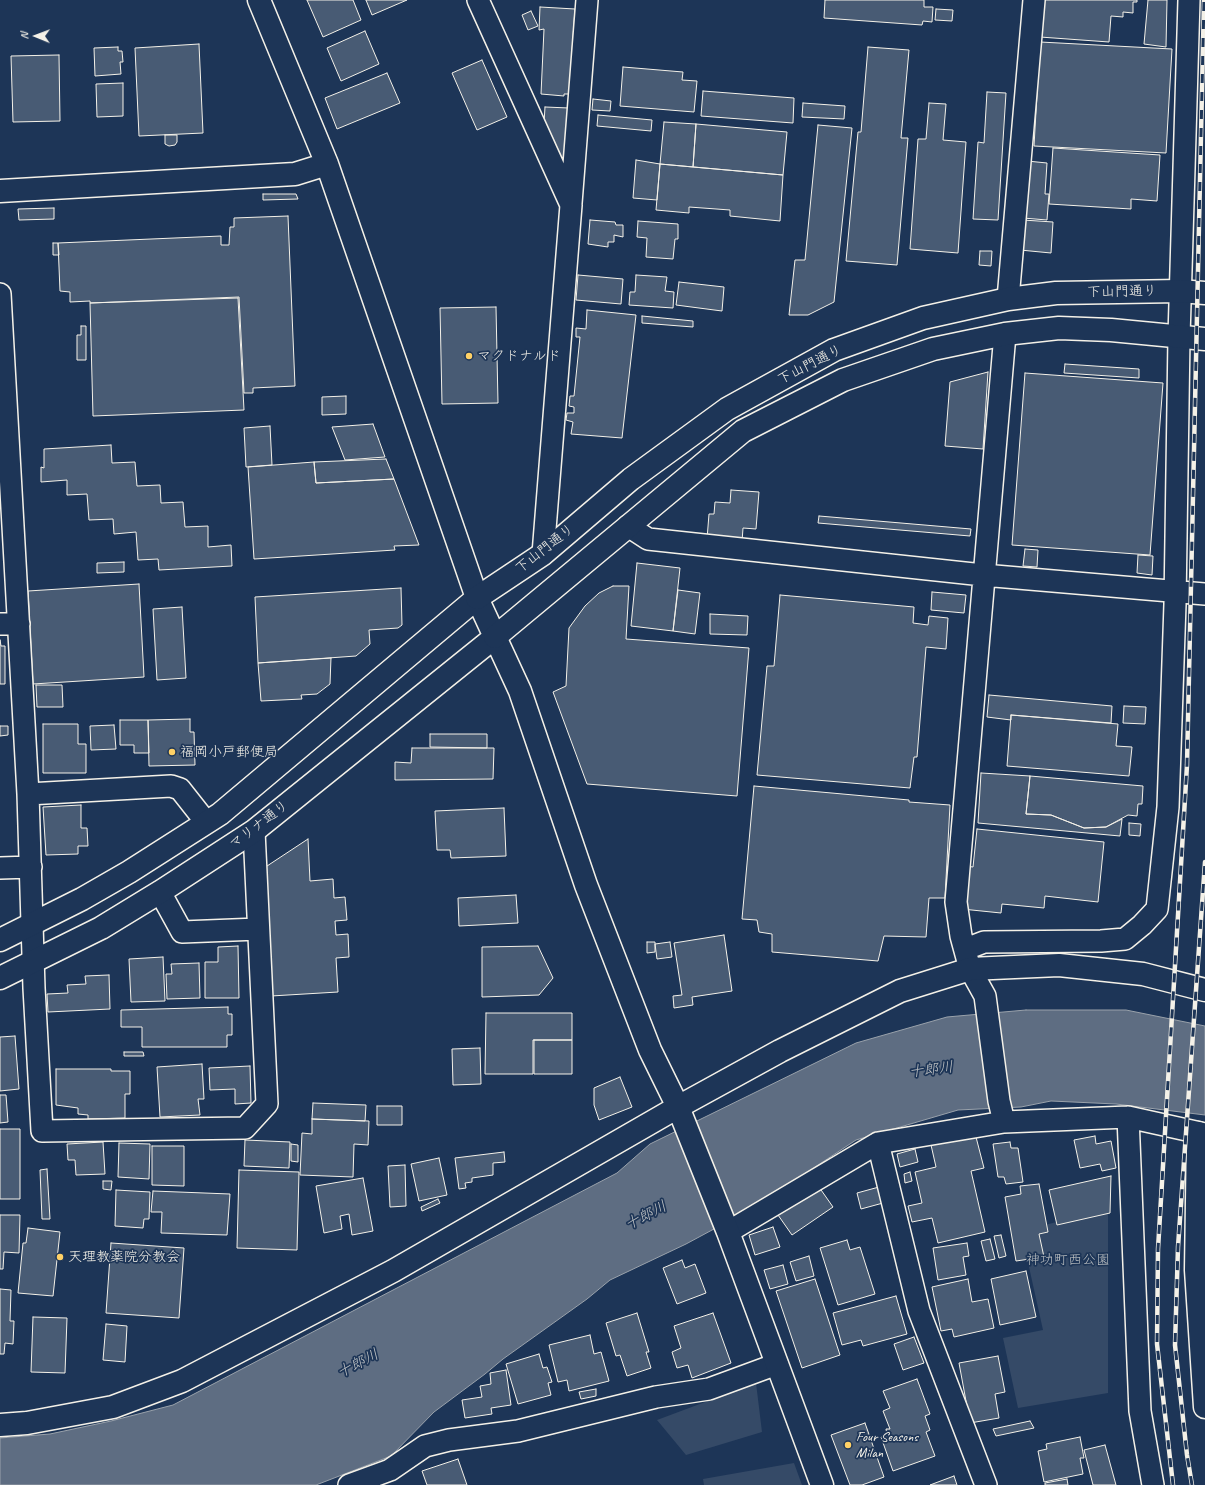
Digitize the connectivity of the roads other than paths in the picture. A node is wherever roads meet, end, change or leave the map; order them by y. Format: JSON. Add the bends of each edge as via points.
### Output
{"nodes":[{"id":1,"x":259,"y":0,"type":"edge"},
{"id":2,"x":478,"y":0,"type":"edge"},
{"id":3,"x":587,"y":0,"type":"edge"},
{"id":4,"x":1034,"y":0,"type":"edge"},
{"id":5,"x":1189,"y":0,"type":"edge"},
{"id":6,"x":327,"y":164,"type":"junction"},
{"id":7,"x":0,"y":190,"type":"edge"},
{"id":8,"x":571,"y":205,"type":"junction"},
{"id":9,"x":1180,"y":291,"type":"junction"},
{"id":10,"x":1205,"y":293,"type":"edge"},
{"id":11,"x":0,"y":294,"type":"edge"},
{"id":12,"x":1008,"y":299,"type":"junction"},
{"id":13,"x":1004,"y":334,"type":"junction"},
{"id":14,"x":1178,"y":337,"type":"junction"},
{"id":15,"x":1205,"y":339,"type":"edge"},
{"id":16,"x":628,"y":526,"type":"junction"},
{"id":17,"x":543,"y":554,"type":"junction"},
{"id":18,"x":983,"y":574,"type":"junction"},
{"id":19,"x":1175,"y":591,"type":"junction"},
{"id":20,"x":1205,"y":594,"type":"edge"},
{"id":21,"x":477,"y":598,"type":"junction"},
{"id":22,"x":10,"y":624,"type":"edge"},
{"id":23,"x":495,"y":637,"type":"junction"},
{"id":24,"x":28,"y":794,"type":"junction"},
{"id":25,"x":206,"y":822,"type":"junction"},
{"id":26,"x":254,"y":831,"type":"junction"},
{"id":27,"x":31,"y":867,"type":"junction"},
{"id":28,"x":0,"y":868,"type":"edge"},
{"id":29,"x":160,"y":892,"type":"junction"},
{"id":30,"x":33,"y":924,"type":"junction"},
{"id":31,"x":258,"y":929,"type":"junction"},
{"id":32,"x":0,"y":940,"type":"edge"},
{"id":33,"x":968,"y":959,"type":"junction"},
{"id":34,"x":33,"y":963,"type":"junction"},
{"id":35,"x":0,"y":978,"type":"edge"},
{"id":36,"x":1205,"y":990,"type":"edge"},
{"id":37,"x":678,"y":1107,"type":"junction"},
{"id":38,"x":1128,"y":1117,"type":"junction"},
{"id":39,"x":1004,"y":1122,"type":"junction"},
{"id":40,"x":1201,"y":1133,"type":"edge"},
{"id":41,"x":878,"y":1143,"type":"junction"},
{"id":42,"x":728,"y":1232,"type":"junction"},
{"id":43,"x":777,"y":1364,"type":"junction"},
{"id":44,"x":1205,"y":1407,"type":"edge"},
{"id":45,"x":0,"y":1425,"type":"edge"},
{"id":46,"x":349,"y":1485,"type":"edge"},
{"id":47,"x":822,"y":1485,"type":"edge"},
{"id":48,"x":986,"y":1485,"type":"edge"},
{"id":49,"x":1153,"y":1485,"type":"edge"}],
"edges":[{"from":1,"to":6,"type":"street"},
{"from":2,"to":8,"type":"street"},
{"from":3,"to":8,"type":"street"},
{"from":4,"to":12,"type":"street"},
{"from":5,"to":9,"type":"street"},
{"from":6,"to":7,"type":"street","via":[[295,174]]},
{"from":6,"to":21,"type":"street"},
{"from":8,"to":17,"type":"street"},
{"from":9,"to":10,"type":"street","name":"下山門通り"},
{"from":9,"to":12,"type":"street","name":"下山門通り","via":[[1056,293]]},
{"from":9,"to":14,"type":"street"},
{"from":11,"to":22,"type":"street"},
{"from":12,"to":17,"type":"street","name":"下山門通り","via":[[923,318],[834,350],[726,409],[631,479]]},
{"from":13,"to":14,"type":"street","name":"下山門通り","via":[[1059,328]]},
{"from":13,"to":16,"type":"street","name":"下山門通り","via":[[933,349],[830,386],[743,431]]},
{"from":13,"to":18,"type":"street"},
{"from":14,"to":15,"type":"street","name":"下山門通り"},
{"from":14,"to":19,"type":"street"},
{"from":16,"to":18,"type":"street","via":[[648,539]]},
{"from":16,"to":23,"type":"street","name":"下山門通り"},
{"from":17,"to":21,"type":"street","name":"下山門通り"},
{"from":18,"to":19,"type":"street"},
{"from":18,"to":33,"type":"street","via":[[956,902],[961,936]]},
{"from":19,"to":20,"type":"street"},
{"from":19,"to":33,"type":"street","via":[[1168,808],[1157,909],[1125,939],[984,942]]},
{"from":21,"to":23,"type":"street"},
{"from":21,"to":25,"type":"street","via":[[226,809]]},
{"from":22,"to":24,"type":"street"},
{"from":23,"to":26,"type":"street","name":"マリナ通り"},
{"from":23,"to":37,"type":"street","via":[[520,691],[586,885],[650,1050]]},
{"from":24,"to":25,"type":"street","via":[[171,786],[180,789]]},
{"from":24,"to":27,"type":"street"},
{"from":25,"to":30,"type":"street","via":[[129,872]]},
{"from":26,"to":29,"type":"street","name":"マリナ通り"},
{"from":26,"to":31,"type":"street"},
{"from":27,"to":28,"type":"street"},
{"from":27,"to":30,"type":"street"},
{"from":29,"to":31,"type":"street","via":[[182,932]]},
{"from":29,"to":34,"type":"street","name":"マリナ通り","via":[[101,928]]},
{"from":30,"to":32,"type":"street"},
{"from":30,"to":34,"type":"street"},
{"from":31,"to":34,"type":"street","via":[[267,1104],[245,1128],[42,1131]]},
{"from":33,"to":36,"type":"street","via":[[1143,974]]},
{"from":33,"to":37,"type":"street","via":[[900,990],[780,1051]]},
{"from":33,"to":39,"type":"street","via":[[985,996]]},
{"from":34,"to":35,"type":"street","name":"マリナ通り"},
{"from":37,"to":42,"type":"street"},
{"from":37,"to":45,"type":"street","via":[[393,1271],[182,1381],[113,1407],[27,1423]]},
{"from":38,"to":39,"type":"street"},
{"from":38,"to":40,"type":"street"},
{"from":38,"to":49,"type":"street","via":[[1140,1411]]},
{"from":39,"to":41,"type":"street"},
{"from":40,"to":44,"type":"street","via":[[1196,1270]]},
{"from":41,"to":42,"type":"street"},
{"from":41,"to":48,"type":"street","via":[[920,1311]]},
{"from":42,"to":43,"type":"street"},
{"from":43,"to":46,"type":"street","via":[[709,1389],[656,1397],[518,1431],[449,1440],[425,1446],[390,1470]]},
{"from":43,"to":47,"type":"street"}]}
